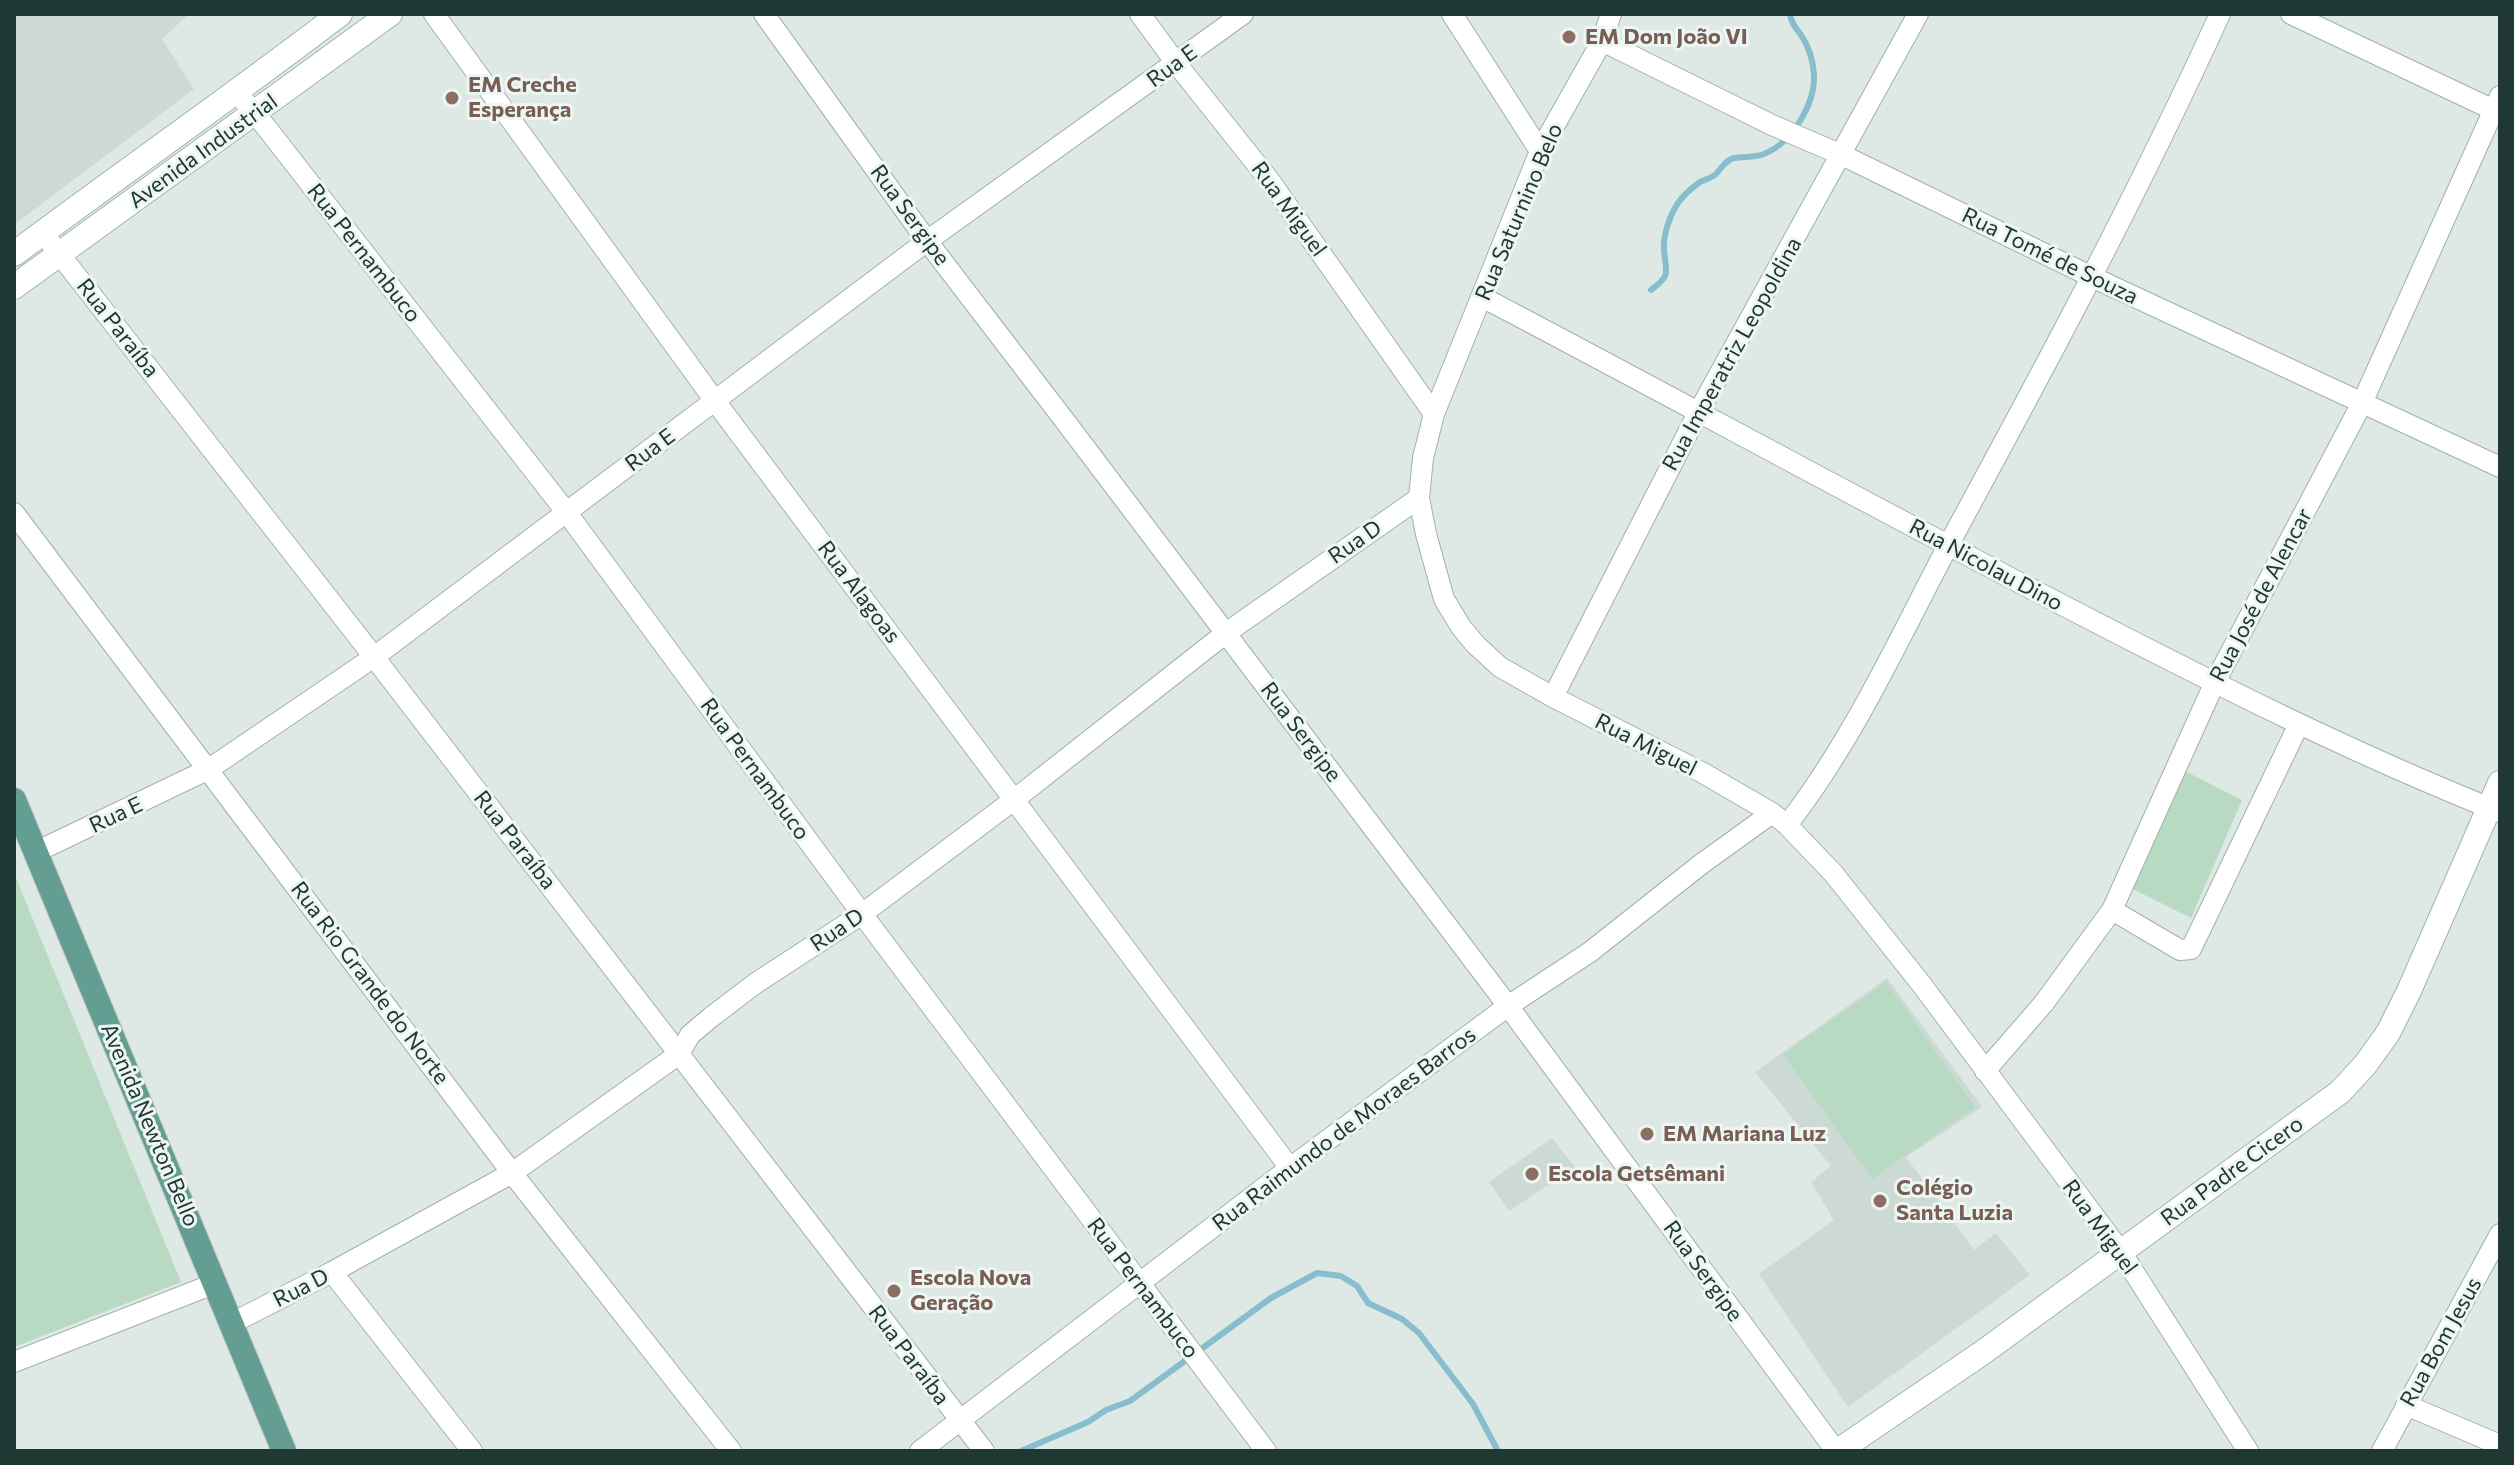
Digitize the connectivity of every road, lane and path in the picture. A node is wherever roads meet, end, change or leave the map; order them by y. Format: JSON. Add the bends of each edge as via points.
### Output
{"nodes":[{"id":1,"x":340,"y":14,"type":"edge"},
{"id":2,"x":390,"y":14,"type":"edge"},
{"id":3,"x":434,"y":14,"type":"edge"},
{"id":4,"x":764,"y":14,"type":"edge"},
{"id":5,"x":1140,"y":14,"type":"edge"},
{"id":6,"x":1243,"y":14,"type":"edge"},
{"id":7,"x":1452,"y":14,"type":"edge"},
{"id":8,"x":1611,"y":14,"type":"edge"},
{"id":9,"x":1918,"y":14,"type":"edge"},
{"id":10,"x":2220,"y":14,"type":"edge"},
{"id":11,"x":2291,"y":14,"type":"edge"},
{"id":12,"x":1602,"y":41,"type":"junction"},
{"id":13,"x":1176,"y":63,"type":"junction"},
{"id":14,"x":237,"y":93,"type":"junction"},
{"id":15,"x":2498,"y":107,"type":"edge"},
{"id":16,"x":255,"y":113,"type":"junction"},
{"id":17,"x":1540,"y":151,"type":"junction"},
{"id":18,"x":1842,"y":155,"type":"junction"},
{"id":19,"x":43,"y":232,"type":"junction"},
{"id":20,"x":927,"y":241,"type":"junction"},
{"id":21,"x":14,"y":254,"type":"edge"},
{"id":22,"x":60,"y":255,"type":"junction"},
{"id":23,"x":2092,"y":277,"type":"junction"},
{"id":24,"x":14,"y":287,"type":"edge"},
{"id":25,"x":1482,"y":297,"type":"junction"},
{"id":26,"x":715,"y":401,"type":"junction"},
{"id":27,"x":2362,"y":403,"type":"junction"},
{"id":28,"x":1699,"y":411,"type":"junction"},
{"id":29,"x":1434,"y":414,"type":"junction"},
{"id":30,"x":2500,"y":467,"type":"edge"},
{"id":31,"x":1419,"y":498,"type":"junction"},
{"id":32,"x":14,"y":513,"type":"edge"},
{"id":33,"x":567,"y":513,"type":"junction"},
{"id":34,"x":1948,"y":547,"type":"junction"},
{"id":35,"x":1226,"y":633,"type":"junction"},
{"id":36,"x":374,"y":657,"type":"junction"},
{"id":37,"x":2214,"y":684,"type":"junction"},
{"id":38,"x":1553,"y":697,"type":"junction"},
{"id":39,"x":2299,"y":724,"type":"junction"},
{"id":40,"x":209,"y":769,"type":"junction"},
{"id":41,"x":2500,"y":783,"type":"edge"},
{"id":42,"x":1015,"y":799,"type":"junction"},
{"id":43,"x":14,"y":800,"type":"edge"},
{"id":44,"x":2494,"y":810,"type":"edge"},
{"id":45,"x":1779,"y":819,"type":"junction"},
{"id":46,"x":36,"y":852,"type":"junction"},
{"id":47,"x":2112,"y":910,"type":"junction"},
{"id":48,"x":862,"y":914,"type":"junction"},
{"id":49,"x":1508,"y":1006,"type":"junction"},
{"id":50,"x":679,"y":1054,"type":"junction"},
{"id":51,"x":1985,"y":1071,"type":"junction"},
{"id":52,"x":1290,"y":1168,"type":"junction"},
{"id":53,"x":512,"y":1173,"type":"junction"},
{"id":54,"x":2500,"y":1234,"type":"edge"},
{"id":55,"x":2121,"y":1252,"type":"junction"},
{"id":56,"x":332,"y":1272,"type":"junction"},
{"id":57,"x":1140,"y":1282,"type":"junction"},
{"id":58,"x":216,"y":1283,"type":"junction"},
{"id":59,"x":232,"y":1323,"type":"junction"},
{"id":60,"x":14,"y":1362,"type":"edge"},
{"id":61,"x":2406,"y":1405,"type":"junction"},
{"id":62,"x":959,"y":1420,"type":"junction"},
{"id":63,"x":2500,"y":1445,"type":"edge"},
{"id":64,"x":982,"y":1449,"type":"edge"},
{"id":65,"x":284,"y":1451,"type":"edge"},
{"id":66,"x":472,"y":1451,"type":"edge"},
{"id":67,"x":731,"y":1451,"type":"edge"},
{"id":68,"x":920,"y":1451,"type":"edge"},
{"id":69,"x":1266,"y":1451,"type":"edge"},
{"id":70,"x":1837,"y":1451,"type":"edge"},
{"id":71,"x":2248,"y":1451,"type":"edge"},
{"id":72,"x":2382,"y":1451,"type":"edge"}],
"edges":[{"from":1,"to":14,"type":"street","name":"Avenida Industrial"},
{"from":2,"to":16,"type":"street","name":"Avenida Industrial"},
{"from":3,"to":26,"type":"street","name":"Rua Alagoas"},
{"from":4,"to":20,"type":"street","name":"Rua Sergipe"},
{"from":5,"to":13,"type":"street","name":"Rua Miguel"},
{"from":6,"to":13,"type":"street","name":"Rua E"},
{"from":7,"to":17,"type":"street"},
{"from":8,"to":12,"type":"street","name":"Rua Saturnino Belo"},
{"from":9,"to":18,"type":"street","name":"Rua Imperatriz Leopoldina"},
{"from":10,"to":23,"type":"street","name":"Rua Raimundo de Moraes Barros"},
{"from":11,"to":15,"type":"street"},
{"from":12,"to":17,"type":"street","name":"Rua Saturnino Belo"},
{"from":12,"to":18,"type":"street","name":"Rua Tomé de Souza"},
{"from":13,"to":20,"type":"street","name":"Rua E"},
{"from":13,"to":29,"type":"street","name":"Rua Miguel","via":[[1270,181]]},
{"from":14,"to":16,"type":"street","name":"Rua Pernambuco"},
{"from":14,"to":19,"type":"street","name":"Avenida Industrial"},
{"from":15,"to":27,"type":"street","name":"Rua José de Alencar"},
{"from":16,"to":22,"type":"street","name":"Avenida Industrial"},
{"from":16,"to":33,"type":"street","name":"Rua Pernambuco"},
{"from":17,"to":25,"type":"street","name":"Rua Saturnino Belo"},
{"from":18,"to":23,"type":"street","name":"Rua Tomé de Souza"},
{"from":18,"to":28,"type":"street","name":"Rua Imperatriz Leopoldina"},
{"from":19,"to":21,"type":"street","name":"Avenida Industrial"},
{"from":19,"to":22,"type":"street","name":"Rua Paraíba"},
{"from":20,"to":26,"type":"street","name":"Rua E"},
{"from":20,"to":35,"type":"street","name":"Rua Sergipe"},
{"from":22,"to":24,"type":"street","name":"Avenida Industrial"},
{"from":22,"to":36,"type":"street","name":"Rua Paraíba"},
{"from":23,"to":27,"type":"street","name":"Rua Tomé de Souza"},
{"from":23,"to":34,"type":"street","name":"Rua Raimundo de Moraes Barros"},
{"from":25,"to":28,"type":"street","name":"Rua Nicolau Dino"},
{"from":25,"to":29,"type":"street","name":"Rua Saturnino Belo"},
{"from":26,"to":33,"type":"street","name":"Rua E"},
{"from":26,"to":42,"type":"street","name":"Rua Alagoas"},
{"from":27,"to":30,"type":"street","name":"Rua Tomé de Souza"},
{"from":27,"to":37,"type":"street","name":"Rua José de Alencar"},
{"from":28,"to":34,"type":"street","name":"Rua Nicolau Dino"},
{"from":28,"to":38,"type":"street","name":"Rua Imperatriz Leopoldina"},
{"from":29,"to":31,"type":"street","name":"Rua Miguel"},
{"from":31,"to":35,"type":"street","name":"Rua D"},
{"from":31,"to":38,"type":"street","name":"Rua Miguel","via":[[1444,599],[1461,627],[1500,667]]},
{"from":32,"to":40,"type":"street","name":"Rua Rio Grande do Norte"},
{"from":33,"to":36,"type":"street","name":"Rua E"},
{"from":33,"to":48,"type":"street","name":"Rua Pernambuco"},
{"from":34,"to":37,"type":"street","name":"Rua Nicolau Dino"},
{"from":34,"to":45,"type":"street","name":"Rua Raimundo de Moraes Barros","via":[[1812,793]]},
{"from":35,"to":42,"type":"street","name":"Rua D"},
{"from":35,"to":49,"type":"street","name":"Rua Sergipe"},
{"from":36,"to":40,"type":"street","name":"Rua E"},
{"from":36,"to":50,"type":"street","name":"Rua Paraíba"},
{"from":37,"to":39,"type":"street","name":"Rua Nicolau Dino"},
{"from":37,"to":47,"type":"street","name":"Rua José de Alencar"},
{"from":38,"to":45,"type":"street","name":"Rua Miguel","via":[[1703,773]]},
{"from":39,"to":44,"type":"street","name":"Rua Nicolau Dino"},
{"from":39,"to":47,"type":"street","via":[[2191,949],[2180,950]]},
{"from":40,"to":46,"type":"street","name":"Rua E"},
{"from":40,"to":53,"type":"street","name":"Rua Rio Grande do Norte"},
{"from":41,"to":44,"type":"street","name":"Rua Padre Cicero"},
{"from":42,"to":48,"type":"street","name":"Rua D"},
{"from":42,"to":52,"type":"street","name":"Rua Alagoas"},
{"from":43,"to":46,"type":"main road","name":"Avenida Newton Bello"},
{"from":44,"to":55,"type":"street","name":"Rua Padre Cicero","via":[[2388,1033],[2365,1065],[2304,1120]]},
{"from":45,"to":49,"type":"street","name":"Rua Raimundo de Moraes Barros","via":[[1700,865],[1590,952]]},
{"from":45,"to":51,"type":"street","name":"Rua Miguel","via":[[1833,873]]},
{"from":46,"to":58,"type":"main road","name":"Avenida Newton Bello"},
{"from":47,"to":51,"type":"street","name":"Rua José de Alencar","via":[[2044,1003]]},
{"from":48,"to":50,"type":"street","name":"Rua D","via":[[710,1018],[690,1035]]},
{"from":48,"to":57,"type":"street","name":"Rua Pernambuco"},
{"from":49,"to":52,"type":"street","name":"Rua Raimundo de Moraes Barros"},
{"from":49,"to":70,"type":"street","name":"Rua Sergipe"},
{"from":50,"to":53,"type":"street","name":"Rua D"},
{"from":50,"to":62,"type":"street","name":"Rua Paraíba"},
{"from":51,"to":55,"type":"street","name":"Rua Miguel"},
{"from":52,"to":57,"type":"street","name":"Rua Raimundo de Moraes Barros"},
{"from":53,"to":56,"type":"street","name":"Rua D"},
{"from":53,"to":67,"type":"street","name":"Rua Rio Grande do Norte"},
{"from":54,"to":61,"type":"street","name":"Rua Bom Jesus"},
{"from":55,"to":70,"type":"street","name":"Rua Padre Cicero"},
{"from":55,"to":71,"type":"street","name":"Rua Miguel"},
{"from":56,"to":59,"type":"street","name":"Rua D"},
{"from":56,"to":66,"type":"street"},
{"from":57,"to":62,"type":"street","name":"Rua Raimundo de Moraes Barros"},
{"from":57,"to":69,"type":"street","name":"Rua Pernambuco"},
{"from":58,"to":59,"type":"main road","name":"Avenida Newton Bello"},
{"from":58,"to":60,"type":"street"},
{"from":59,"to":65,"type":"main road","name":"Avenida Newton Bello"},
{"from":61,"to":63,"type":"street"},
{"from":61,"to":72,"type":"street","name":"Rua Bom Jesus"},
{"from":62,"to":64,"type":"street","name":"Rua Paraíba"},
{"from":62,"to":68,"type":"street","name":"Rua Raimundo de Moraes Barros"}]}
